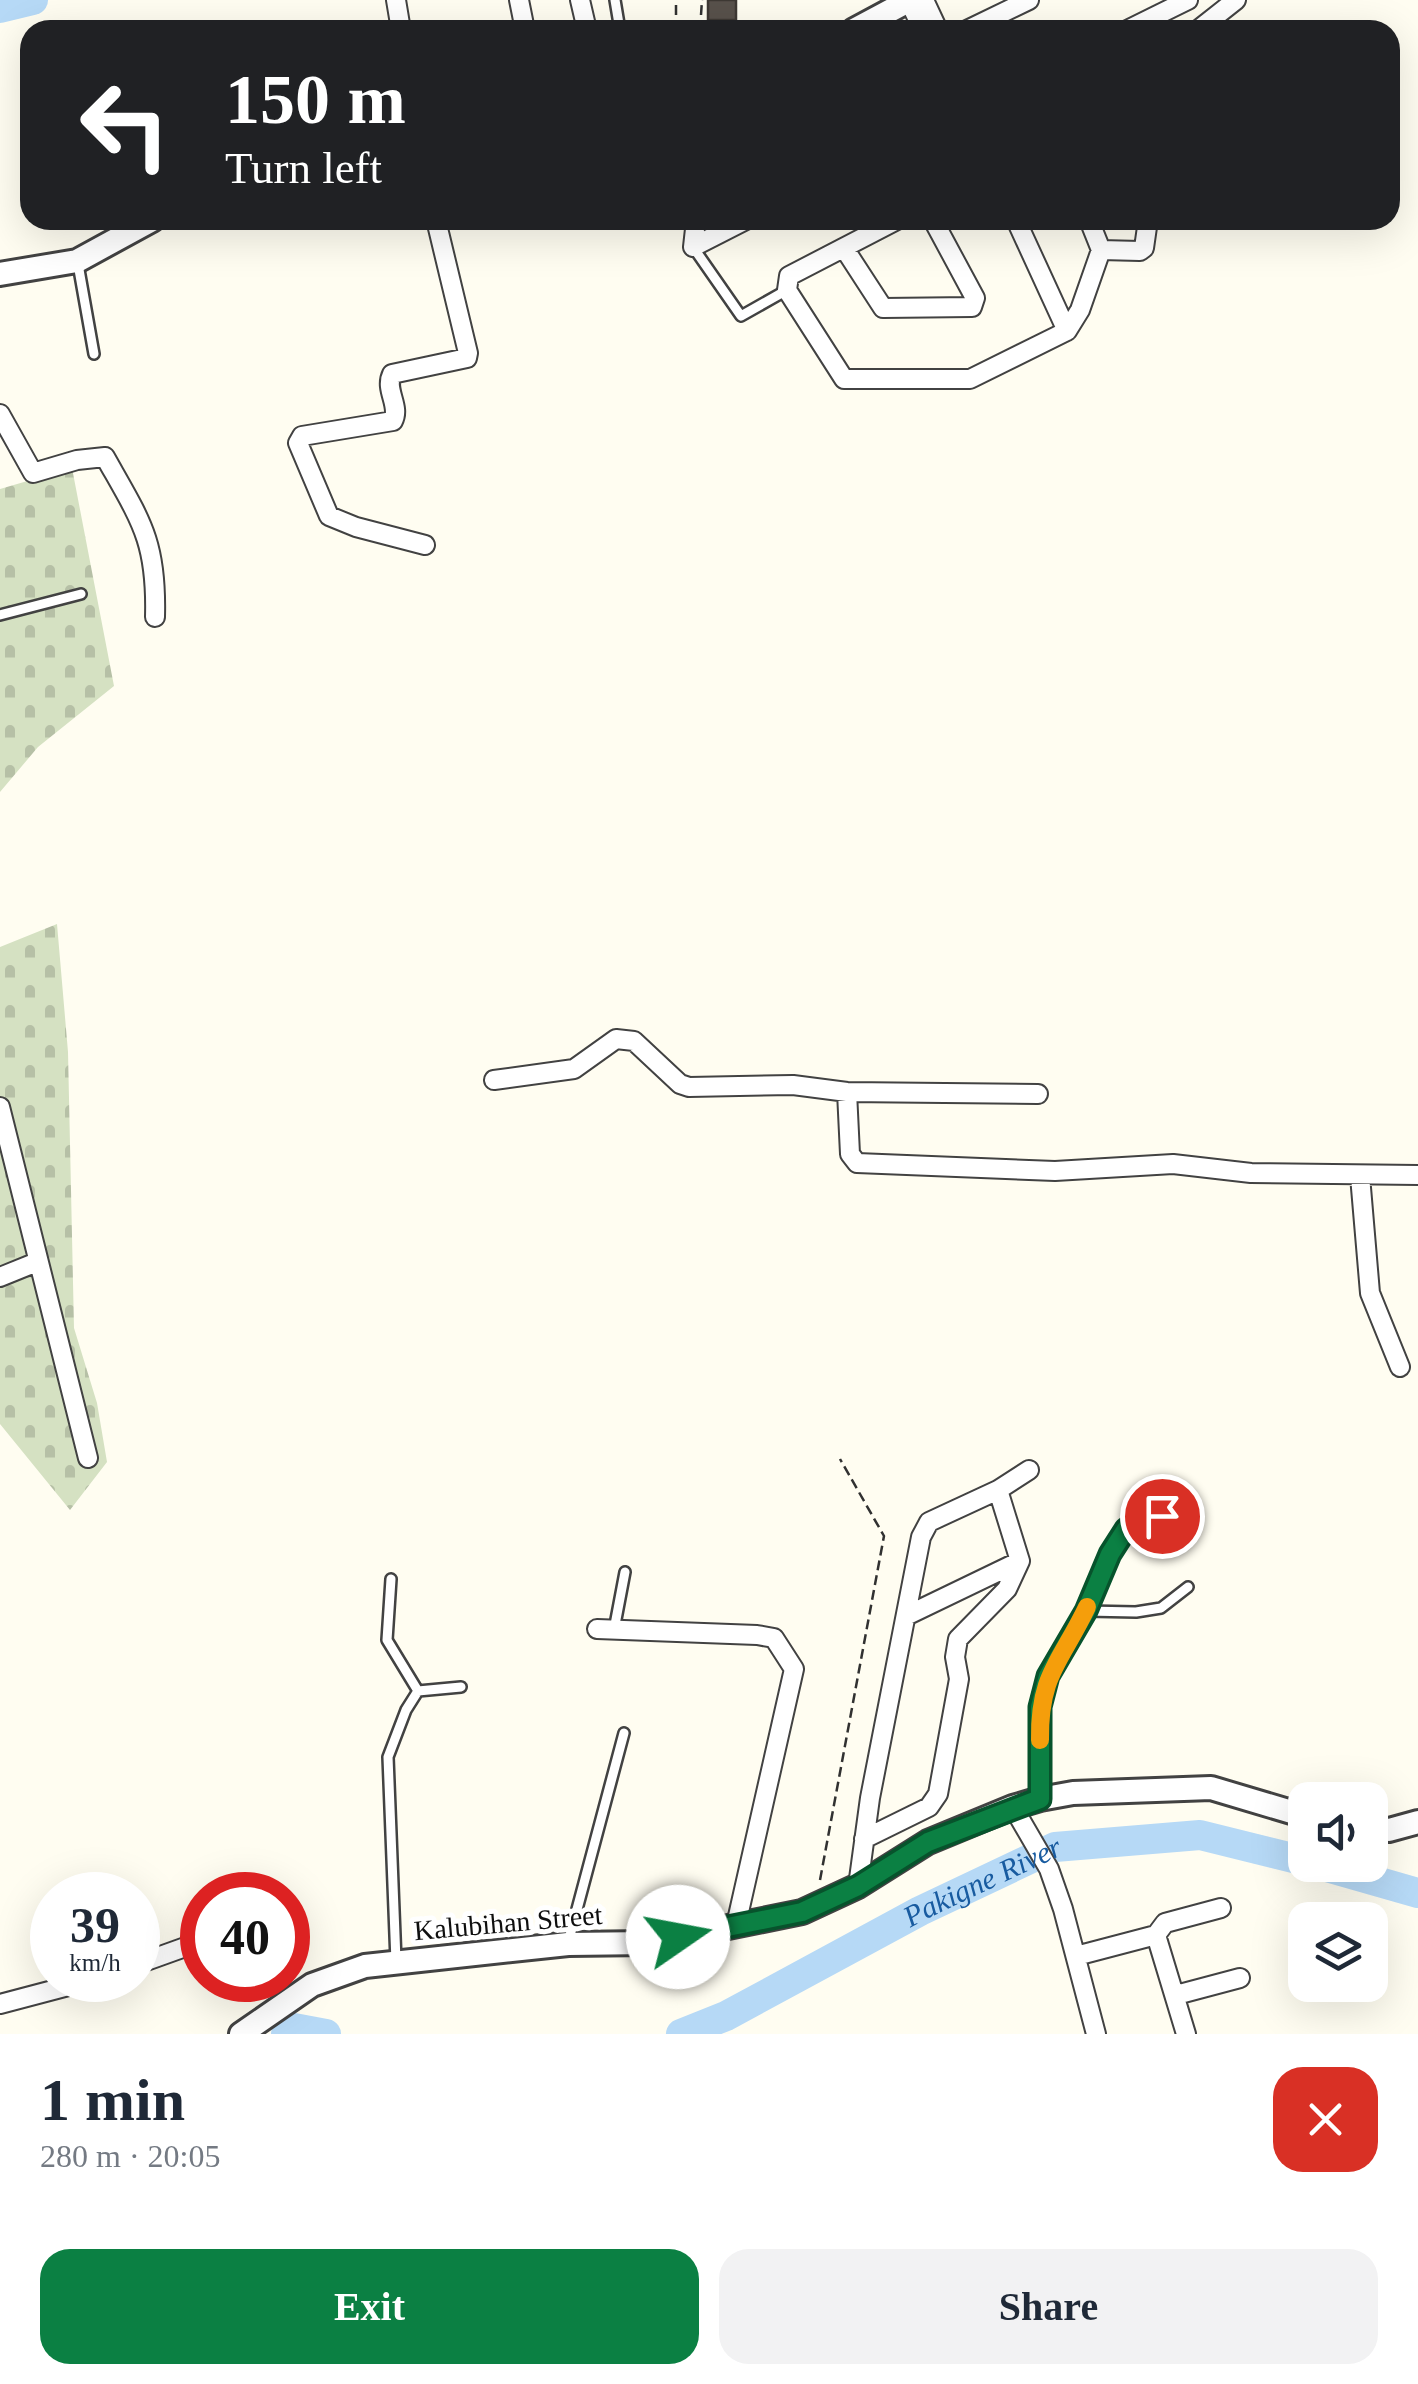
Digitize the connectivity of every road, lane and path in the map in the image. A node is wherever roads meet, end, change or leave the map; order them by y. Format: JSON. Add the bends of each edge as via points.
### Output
{"nodes":[{"id":1,"x":910,"y":0,"type":"edge"},
{"id":2,"x":1029,"y":0,"type":"edge"},
{"id":3,"x":1188,"y":0,"type":"edge"},
{"id":4,"x":1236,"y":0,"type":"edge"},
{"id":5,"x":873,"y":20,"type":"edge"},
{"id":6,"x":988,"y":20,"type":"edge"},
{"id":7,"x":1147,"y":20,"type":"edge"},
{"id":8,"x":1211,"y":20,"type":"edge"},
{"id":9,"x":132,"y":230,"type":"edge"},
{"id":10,"x":438,"y":230,"type":"edge"},
{"id":11,"x":695,"y":230,"type":"edge"},
{"id":12,"x":726,"y":230,"type":"edge"},
{"id":13,"x":877,"y":230,"type":"edge"},
{"id":14,"x":938,"y":230,"type":"edge"},
{"id":15,"x":1021,"y":230,"type":"edge"},
{"id":16,"x":1092,"y":230,"type":"edge"},
{"id":17,"x":1147,"y":230,"type":"edge"},
{"id":18,"x":693,"y":247,"type":"junction"},
{"id":19,"x":844,"y":248,"type":"junction"},
{"id":20,"x":1101,"y":250,"type":"junction"},
{"id":21,"x":66,"y":264,"type":"junction"},
{"id":22,"x":0,"y":274,"type":"edge"},
{"id":23,"x":787,"y":290,"type":"junction"},
{"id":24,"x":1067,"y":331,"type":"junction"},
{"id":25,"x":94,"y":354,"type":"dead end"},
{"id":26,"x":0,"y":414,"type":"edge"},
{"id":27,"x":425,"y":545,"type":"dead end"},
{"id":28,"x":81,"y":594,"type":"dead end"},
{"id":29,"x":0,"y":615,"type":"edge"},
{"id":30,"x":155,"y":617,"type":"dead end"},
{"id":31,"x":494,"y":1080,"type":"dead end"},
{"id":32,"x":847,"y":1092,"type":"junction"},
{"id":33,"x":1038,"y":1094,"type":"dead end"},
{"id":34,"x":0,"y":1107,"type":"edge"},
{"id":35,"x":1418,"y":1174,"type":"edge"},
{"id":36,"x":1360,"y":1176,"type":"junction"},
{"id":37,"x":37,"y":1262,"type":"junction"},
{"id":38,"x":0,"y":1277,"type":"edge"},
{"id":39,"x":1400,"y":1367,"type":"dead end"},
{"id":40,"x":88,"y":1458,"type":"dead end"},
{"id":41,"x":840,"y":1459,"type":"dead end"},
{"id":42,"x":1028,"y":1470,"type":"dead end"},
{"id":43,"x":998,"y":1490,"type":"junction"},
{"id":44,"x":1162,"y":1516,"type":"dead end"},
{"id":45,"x":1020,"y":1561,"type":"junction"},
{"id":46,"x":625,"y":1572,"type":"dead end"},
{"id":47,"x":391,"y":1579,"type":"dead end"},
{"id":48,"x":1188,"y":1587,"type":"dead end"},
{"id":49,"x":1086,"y":1611,"type":"junction"},
{"id":50,"x":906,"y":1616,"type":"junction"},
{"id":51,"x":605,"y":1630,"type":"joint"},
{"id":52,"x":461,"y":1687,"type":"dead end"},
{"id":53,"x":418,"y":1691,"type":"junction"},
{"id":54,"x":624,"y":1734,"type":"dead end"},
{"id":55,"x":1040,"y":1799,"type":"junction"},
{"id":56,"x":1013,"y":1807,"type":"junction"},
{"id":57,"x":1288,"y":1811,"type":"edge"},
{"id":58,"x":1418,"y":1822,"type":"edge"},
{"id":59,"x":1388,"y":1830,"type":"edge"},
{"id":60,"x":864,"y":1840,"type":"junction"},
{"id":61,"x":858,"y":1886,"type":"junction"},
{"id":62,"x":816,"y":1906,"type":"junction"},
{"id":63,"x":1222,"y":1908,"type":"dead end"},
{"id":64,"x":736,"y":1925,"type":"junction"},
{"id":65,"x":1156,"y":1934,"type":"junction"},
{"id":66,"x":568,"y":1944,"type":"junction"},
{"id":67,"x":1076,"y":1956,"type":"junction"},
{"id":68,"x":396,"y":1961,"type":"junction"},
{"id":69,"x":1240,"y":1978,"type":"dead end"},
{"id":70,"x":1176,"y":1995,"type":"junction"},
{"id":71,"x":30,"y":1996,"type":"edge"},
{"id":72,"x":0,"y":2004,"type":"edge"},
{"id":73,"x":241,"y":2034,"type":"edge"},
{"id":74,"x":1096,"y":2034,"type":"edge"},
{"id":75,"x":1186,"y":2034,"type":"edge"}],
"edges":[{"from":1,"to":5,"type":"street"},
{"from":2,"to":6,"type":"street"},
{"from":3,"to":7,"type":"street"},
{"from":4,"to":8,"type":"street"},
{"from":9,"to":21,"type":"street"},
{"from":10,"to":27,"type":"street","via":[[466,358],[392,374],[393,421],[302,436],[298,443],[329,516]]},
{"from":11,"to":18,"type":"street"},
{"from":12,"to":18,"type":"street"},
{"from":13,"to":19,"type":"street"},
{"from":14,"to":19,"type":"street","via":[[975,298],[972,306],[883,308]]},
{"from":15,"to":24,"type":"street"},
{"from":16,"to":20,"type":"street"},
{"from":17,"to":20,"type":"street","via":[[1140,251]]},
{"from":18,"to":23,"type":"lane","via":[[740,316]]},
{"from":19,"to":23,"type":"street","via":[[788,276]]},
{"from":20,"to":24,"type":"street"},
{"from":21,"to":22,"type":"street"},
{"from":21,"to":25,"type":"lane"},
{"from":23,"to":24,"type":"street","via":[[844,379],[970,379]]},
{"from":26,"to":30,"type":"street","via":[[33,473],[106,457],[147,532]]},
{"from":28,"to":29,"type":"lane"},
{"from":31,"to":32,"type":"street","via":[[574,1068],[616,1039],[634,1041],[690,1087],[794,1085]]},
{"from":32,"to":33,"type":"street"},
{"from":32,"to":36,"type":"street","via":[[850,1154],[857,1162],[1055,1171],[1173,1164]]},
{"from":34,"to":37,"type":"street"},
{"from":35,"to":36,"type":"street"},
{"from":36,"to":39,"type":"street","via":[[1370,1293]]},
{"from":37,"to":38,"type":"street"},
{"from":37,"to":40,"type":"street"},
{"from":41,"to":62,"type":"path","via":[[884,1536]]},
{"from":42,"to":43,"type":"street"},
{"from":43,"to":45,"type":"street"},
{"from":43,"to":50,"type":"street","via":[[929,1522]]},
{"from":44,"to":49,"type":"street","via":[[1126,1529]]},
{"from":45,"to":50,"type":"street"},
{"from":45,"to":60,"type":"street","via":[[1007,1589],[958,1638],[959,1680],[934,1802]]},
{"from":46,"to":51,"type":"lane"},
{"from":47,"to":53,"type":"lane","via":[[387,1640]]},
{"from":48,"to":49,"type":"lane","via":[[1161,1608]]},
{"from":49,"to":55,"type":"street","via":[[1048,1676],[1040,1707]]},
{"from":50,"to":60,"type":"street"},
{"from":51,"to":64,"type":"street","via":[[774,1638],[794,1669]]},
{"from":52,"to":53,"type":"lane"},
{"from":53,"to":68,"type":"lane","via":[[388,1758]]},
{"from":54,"to":66,"type":"lane"},
{"from":55,"to":56,"type":"street","name":"Kalubihan Street"},
{"from":55,"to":57,"type":"street","name":"Kalubihan Street","via":[[1211,1788]]},
{"from":56,"to":61,"type":"street","name":"Kalubihan Street","via":[[928,1842]]},
{"from":56,"to":67,"type":"street","via":[[1049,1869]]},
{"from":58,"to":59,"type":"street"},
{"from":60,"to":61,"type":"street"},
{"from":61,"to":62,"type":"street","name":"Kalubihan Street"},
{"from":62,"to":64,"type":"street","name":"Kalubihan Street"},
{"from":63,"to":65,"type":"street","via":[[1165,1924]]},
{"from":64,"to":66,"type":"street","name":"Kalubihan Street","via":[[648,1943]]},
{"from":65,"to":67,"type":"street"},
{"from":65,"to":70,"type":"street"},
{"from":66,"to":68,"type":"street","name":"Kalubihan Street"},
{"from":67,"to":74,"type":"street"},
{"from":68,"to":73,"type":"street","name":"Kalubihan Street","via":[[312,1985]]},
{"from":69,"to":70,"type":"street"},
{"from":70,"to":75,"type":"street"},
{"from":71,"to":72,"type":"street"}]}
